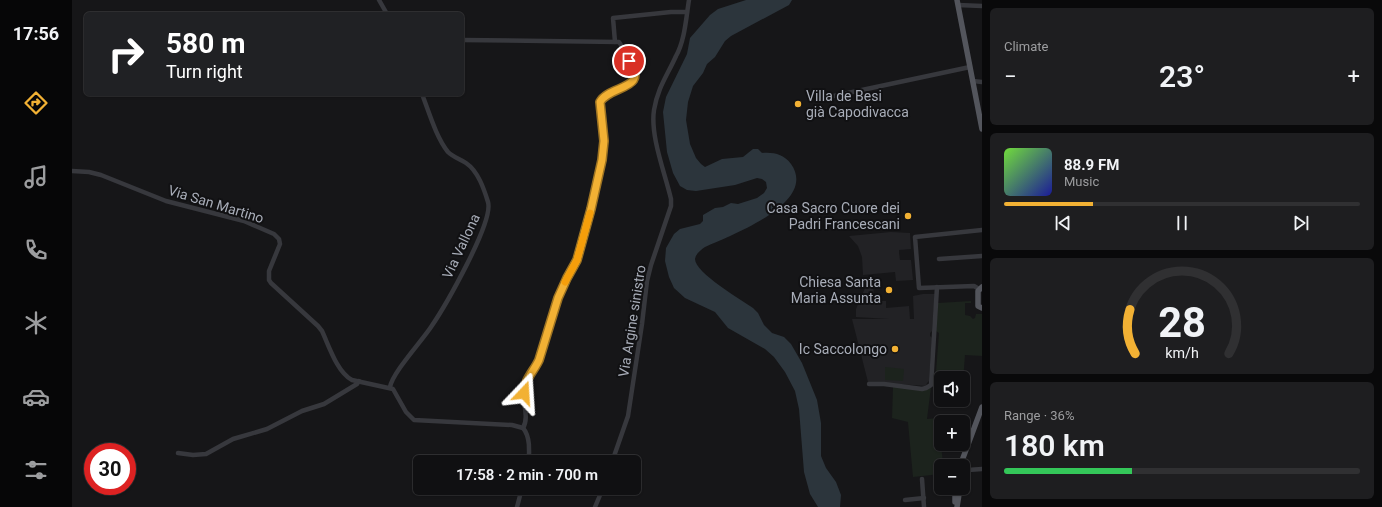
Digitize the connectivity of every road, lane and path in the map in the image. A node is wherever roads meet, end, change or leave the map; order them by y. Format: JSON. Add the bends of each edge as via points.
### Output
{"nodes":[{"id":1,"x":379,"y":0,"type":"edge"},
{"id":2,"x":689,"y":0,"type":"edge"},
{"id":3,"x":957,"y":3,"type":"edge"},
{"id":4,"x":982,"y":6,"type":"edge"},
{"id":5,"x":386,"y":12,"type":"edge"},
{"id":6,"x":687,"y":12,"type":"junction"},
{"id":7,"x":464,"y":40,"type":"edge"},
{"id":8,"x":615,"y":42,"type":"junction"},
{"id":9,"x":970,"y":67,"type":"junction"},
{"id":10,"x":973,"y":81,"type":"junction"},
{"id":11,"x":982,"y":82,"type":"edge"},
{"id":12,"x":423,"y":96,"type":"edge"},
{"id":13,"x":829,"y":97,"type":"dead end"},
{"id":14,"x":980,"y":110,"type":"edge"},
{"id":15,"x":982,"y":129,"type":"edge"},
{"id":16,"x":72,"y":171,"type":"edge"},
{"id":17,"x":982,"y":230,"type":"edge"},
{"id":18,"x":982,"y":256,"type":"edge"},
{"id":19,"x":939,"y":259,"type":"dead end"},
{"id":20,"x":937,"y":287,"type":"junction"},
{"id":21,"x":980,"y":288,"type":"edge"},
{"id":22,"x":982,"y":308,"type":"edge"},
{"id":23,"x":359,"y":381,"type":"junction"},
{"id":24,"x":869,"y":384,"type":"dead end"},
{"id":25,"x":390,"y":387,"type":"junction"},
{"id":26,"x":982,"y":407,"type":"edge"},
{"id":27,"x":523,"y":428,"type":"junction"},
{"id":28,"x":178,"y":452,"type":"dead end"},
{"id":29,"x":529,"y":455,"type":"edge"},
{"id":30,"x":614,"y":455,"type":"edge"},
{"id":31,"x":963,"y":459,"type":"edge"},
{"id":32,"x":982,"y":469,"type":"edge"},
{"id":33,"x":970,"y":470,"type":"edge"},
{"id":34,"x":922,"y":479,"type":"dead end"},
{"id":35,"x":520,"y":495,"type":"edge"},
{"id":36,"x":600,"y":495,"type":"edge"},
{"id":37,"x":956,"y":495,"type":"edge"},
{"id":38,"x":959,"y":495,"type":"edge"},
{"id":39,"x":924,"y":498,"type":"junction"},
{"id":40,"x":905,"y":500,"type":"dead end"},
{"id":41,"x":517,"y":507,"type":"edge"},
{"id":42,"x":595,"y":507,"type":"edge"},
{"id":43,"x":924,"y":507,"type":"edge"},
{"id":44,"x":957,"y":507,"type":"edge"}],
"edges":[{"from":1,"to":5,"type":"street"},
{"from":2,"to":6,"type":"street","name":"Via Argine sinistro"},
{"from":3,"to":4,"type":"street"},
{"from":3,"to":9,"type":"main road"},
{"from":6,"to":8,"type":"street","via":[[613,18]]},
{"from":6,"to":30,"type":"street","name":"Via Argine sinistro","via":[[677,56],[660,86],[654,110],[660,161],[671,206],[648,276],[628,416]]},
{"from":7,"to":8,"type":"street"},
{"from":8,"to":27,"type":"street","via":[[621,44],[624,55],[634,68],[635,76],[630,84],[605,96],[600,102],[604,141],[591,209],[577,260],[561,292],[539,360],[524,388],[526,421]]},
{"from":9,"to":10,"type":"main road"},
{"from":9,"to":13,"type":"street"},
{"from":10,"to":11,"type":"street"},
{"from":10,"to":14,"type":"main road"},
{"from":12,"to":25,"type":"street","name":"Via Vallona","via":[[442,143],[449,153],[467,163],[477,175],[489,210],[474,251],[459,279],[431,327],[396,374]]},
{"from":14,"to":15,"type":"main road"},
{"from":16,"to":23,"type":"street","name":"Via San Martino","via":[[101,175],[166,201],[244,221],[274,234],[280,244],[269,271],[269,280],[318,326],[344,374],[352,380]]},
{"from":17,"to":20,"type":"street","via":[[915,237],[919,288]]},
{"from":18,"to":19,"type":"street"},
{"from":20,"to":21,"type":"street"},
{"from":20,"to":24,"type":"street","via":[[931,385],[922,389]]},
{"from":21,"to":22,"type":"main road","via":[[977,292],[977,304]]},
{"from":23,"to":25,"type":"street","name":"Via San Martino"},
{"from":23,"to":28,"type":"street","via":[[324,404],[302,411],[267,429],[233,439],[206,454]]},
{"from":25,"to":27,"type":"street","via":[[414,420],[512,425]]},
{"from":26,"to":31,"type":"main road"},
{"from":27,"to":29,"type":"street","via":[[528,435]]},
{"from":32,"to":33,"type":"street"},
{"from":34,"to":39,"type":"street"},
{"from":35,"to":41,"type":"street"},
{"from":36,"to":42,"type":"street"},
{"from":37,"to":44,"type":"main road"},
{"from":38,"to":44,"type":"main road"},
{"from":39,"to":40,"type":"street"},
{"from":39,"to":43,"type":"street"}]}
